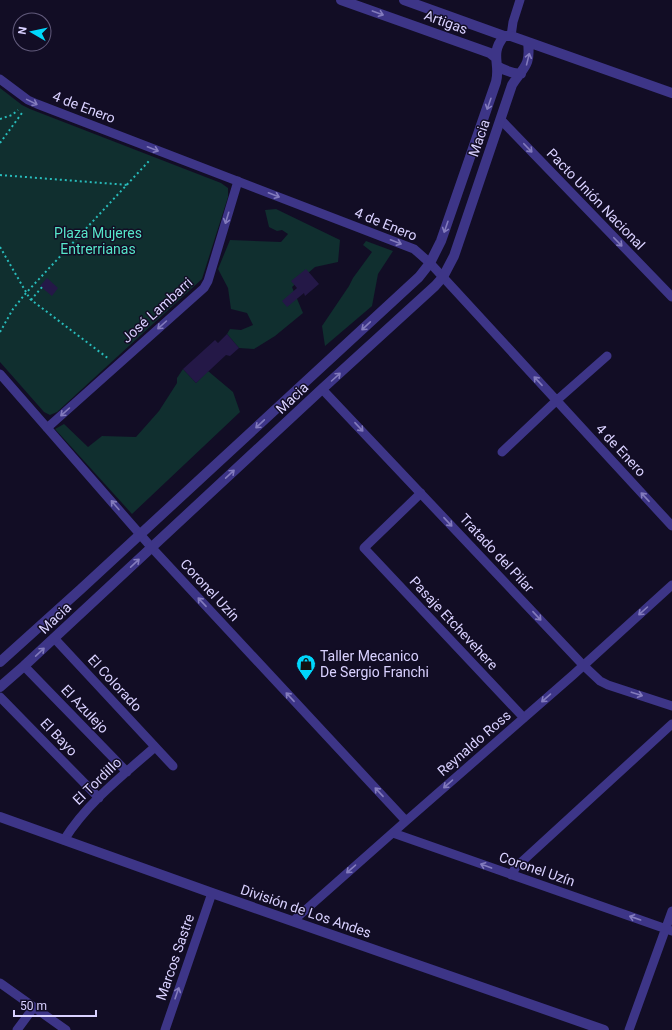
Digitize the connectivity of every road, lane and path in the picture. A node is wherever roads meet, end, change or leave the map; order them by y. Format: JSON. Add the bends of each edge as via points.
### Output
{"nodes":[{"id":1,"x":341,"y":0,"type":"edge"},
{"id":2,"x":404,"y":0,"type":"edge"},
{"id":3,"x":520,"y":0,"type":"edge"},
{"id":4,"x":507,"y":36,"type":"junction"},
{"id":5,"x":528,"y":42,"type":"junction"},
{"id":6,"x":496,"y":62,"type":"junction"},
{"id":7,"x":520,"y":74,"type":"junction"},
{"id":8,"x":0,"y":79,"type":"edge"},
{"id":9,"x":672,"y":93,"type":"edge"},
{"id":10,"x":18,"y":110,"type":"dead end"},
{"id":11,"x":22,"y":113,"type":"dead end"},
{"id":12,"x":0,"y":119,"type":"edge"},
{"id":13,"x":501,"y":120,"type":"junction"},
{"id":14,"x":0,"y":143,"type":"edge"},
{"id":15,"x":149,"y":161,"type":"dead end"},
{"id":16,"x":0,"y":175,"type":"edge"},
{"id":17,"x":238,"y":181,"type":"junction"},
{"id":18,"x":128,"y":185,"type":"junction"},
{"id":19,"x":0,"y":247,"type":"edge"},
{"id":20,"x":430,"y":263,"type":"junction"},
{"id":21,"x":443,"y":277,"type":"junction"},
{"id":22,"x":42,"y":287,"type":"dead end"},
{"id":23,"x":26,"y":293,"type":"junction"},
{"id":24,"x":672,"y":298,"type":"edge"},
{"id":25,"x":31,"y":300,"type":"junction"},
{"id":26,"x":0,"y":332,"type":"edge"},
{"id":27,"x":607,"y":356,"type":"dead end"},
{"id":28,"x":109,"y":359,"type":"dead end"},
{"id":29,"x":0,"y":374,"type":"edge"},
{"id":30,"x":322,"y":389,"type":"junction"},
{"id":31,"x":556,"y":401,"type":"junction"},
{"id":32,"x":47,"y":428,"type":"junction"},
{"id":33,"x":502,"y":452,"type":"dead end"},
{"id":34,"x":421,"y":493,"type":"junction"},
{"id":35,"x":672,"y":526,"type":"edge"},
{"id":36,"x":140,"y":535,"type":"junction"},
{"id":37,"x":152,"y":548,"type":"junction"},
{"id":38,"x":672,"y":585,"type":"edge"},
{"id":39,"x":54,"y":638,"type":"junction"},
{"id":40,"x":0,"y":662,"type":"edge"},
{"id":41,"x":583,"y":665,"type":"junction"},
{"id":42,"x":24,"y":666,"type":"junction"},
{"id":43,"x":0,"y":687,"type":"edge"},
{"id":44,"x":0,"y":697,"type":"edge"},
{"id":45,"x":672,"y":706,"type":"edge"},
{"id":46,"x":524,"y":718,"type":"junction"},
{"id":47,"x":672,"y":724,"type":"edge"},
{"id":48,"x":155,"y":747,"type":"junction"},
{"id":49,"x":173,"y":766,"type":"dead end"},
{"id":50,"x":127,"y":772,"type":"junction"},
{"id":51,"x":99,"y":798,"type":"junction"},
{"id":52,"x":0,"y":817,"type":"edge"},
{"id":53,"x":406,"y":821,"type":"junction"},
{"id":54,"x":393,"y":833,"type":"junction"},
{"id":55,"x":64,"y":840,"type":"junction"},
{"id":56,"x":511,"y":875,"type":"junction"},
{"id":57,"x":212,"y":894,"type":"junction"},
{"id":58,"x":672,"y":911,"type":"edge"},
{"id":59,"x":293,"y":921,"type":"junction"},
{"id":60,"x":669,"y":930,"type":"edge"},
{"id":61,"x":0,"y":983,"type":"edge"},
{"id":62,"x":34,"y":1007,"type":"junction"},
{"id":63,"x":17,"y":1030,"type":"edge"},
{"id":64,"x":66,"y":1030,"type":"edge"},
{"id":65,"x":165,"y":1030,"type":"edge"},
{"id":66,"x":604,"y":1030,"type":"edge"},
{"id":67,"x":629,"y":1030,"type":"edge"}],
"edges":[{"from":1,"to":6,"type":"street","name":"Artigas","one_way":true,"via":[[490,53]]},
{"from":2,"to":4,"type":"street","name":"Artigas"},
{"from":3,"to":4,"type":"street"},
{"from":4,"to":5,"type":"street"},
{"from":4,"to":6,"type":"street","via":[[499,42]]},
{"from":7,"to":5,"type":"street","one_way":true,"via":[[530,57]]},
{"from":5,"to":9,"type":"street"},
{"from":6,"to":7,"type":"street","via":[[503,70]]},
{"from":6,"to":20,"type":"street","name":"Macia","one_way":true,"via":[[496,82],[441,241]]},
{"from":7,"to":13,"type":"street","name":"Macia","via":[[512,85]]},
{"from":8,"to":17,"type":"street","name":"4 de Enero","one_way":true,"via":[[23,97],[37,104]]},
{"from":10,"to":12,"type":"path"},
{"from":11,"to":14,"type":"path"},
{"from":13,"to":21,"type":"street","name":"Macia","via":[[454,256]]},
{"from":13,"to":24,"type":"street","name":"Pacto Unión Nacional","one_way":true},
{"from":15,"to":18,"type":"path"},
{"from":16,"to":18,"type":"path"},
{"from":17,"to":20,"type":"street","name":"4 de Enero","one_way":true,"via":[[414,249]]},
{"from":17,"to":32,"type":"street","name":"José Lambarri","one_way":true,"via":[[204,288]]},
{"from":18,"to":23,"type":"path"},
{"from":19,"to":23,"type":"path"},
{"from":20,"to":21,"type":"street","name":"4 de Enero"},
{"from":20,"to":36,"type":"street","name":"Macia","one_way":true,"via":[[418,277]]},
{"from":30,"to":21,"type":"street","name":"Macia","one_way":true},
{"from":31,"to":21,"type":"street","name":"4 de Enero","one_way":true},
{"from":22,"to":25,"type":"path"},
{"from":23,"to":25,"type":"path"},
{"from":23,"to":26,"type":"path"},
{"from":25,"to":28,"type":"path"},
{"from":27,"to":31,"type":"street"},
{"from":29,"to":32,"type":"street","name":"Coronel Uzín"},
{"from":30,"to":34,"type":"street","name":"Tratado del Pilar","one_way":true},
{"from":37,"to":30,"type":"street","name":"Macia","one_way":true},
{"from":31,"to":33,"type":"street"},
{"from":35,"to":31,"type":"street","name":"4 de Enero","one_way":true},
{"from":36,"to":32,"type":"street","name":"Coronel Uzín","one_way":true},
{"from":34,"to":41,"type":"street","name":"Tratado del Pilar","one_way":true},
{"from":34,"to":46,"type":"street","name":"Pasaje Etchevehere","via":[[364,548]]},
{"from":36,"to":37,"type":"street","name":"Coronel Uzín"},
{"from":36,"to":40,"type":"street","name":"Macia"},
{"from":39,"to":37,"type":"street","name":"Macia","one_way":true},
{"from":53,"to":37,"type":"street","name":"Coronel Uzín","one_way":true},
{"from":38,"to":41,"type":"street","name":"Reynaldo Ross","one_way":true},
{"from":42,"to":39,"type":"street","name":"Macia","one_way":true},
{"from":39,"to":48,"type":"street","name":"El Colorado"},
{"from":41,"to":45,"type":"street","name":"Tratado del Pilar","one_way":true,"via":[[608,685]]},
{"from":41,"to":46,"type":"street","name":"Reynaldo Ross","one_way":true},
{"from":42,"to":43,"type":"street","name":"Macia"},
{"from":42,"to":50,"type":"street","name":"El Azulejo"},
{"from":44,"to":51,"type":"street","name":"El Bayo"},
{"from":46,"to":53,"type":"street","name":"Reynaldo Ross","one_way":true},
{"from":47,"to":56,"type":"street","via":[[516,867]]},
{"from":48,"to":49,"type":"street","name":"El Colorado"},
{"from":48,"to":50,"type":"street","name":"El Tordillo"},
{"from":50,"to":51,"type":"street","name":"El Tordillo"},
{"from":51,"to":55,"type":"street","name":"El Tordillo","via":[[73,825]]},
{"from":52,"to":55,"type":"street","name":"División de Los Andes"},
{"from":53,"to":54,"type":"street","name":"Reynaldo Ross"},
{"from":56,"to":54,"type":"street","name":"Coronel Uzín","one_way":true},
{"from":54,"to":59,"type":"street","name":"Reynaldo Ross","one_way":true},
{"from":55,"to":57,"type":"street","name":"División de Los Andes"},
{"from":60,"to":56,"type":"street","name":"Coronel Uzín","one_way":true},
{"from":57,"to":59,"type":"street","name":"División de Los Andes"},
{"from":65,"to":57,"type":"street","name":"Marcos Sastre","one_way":true},
{"from":58,"to":60,"type":"street"},
{"from":59,"to":66,"type":"street","name":"División de Los Andes"},
{"from":60,"to":67,"type":"street"},
{"from":61,"to":62,"type":"street"},
{"from":62,"to":63,"type":"street"},
{"from":62,"to":64,"type":"street"}]}
